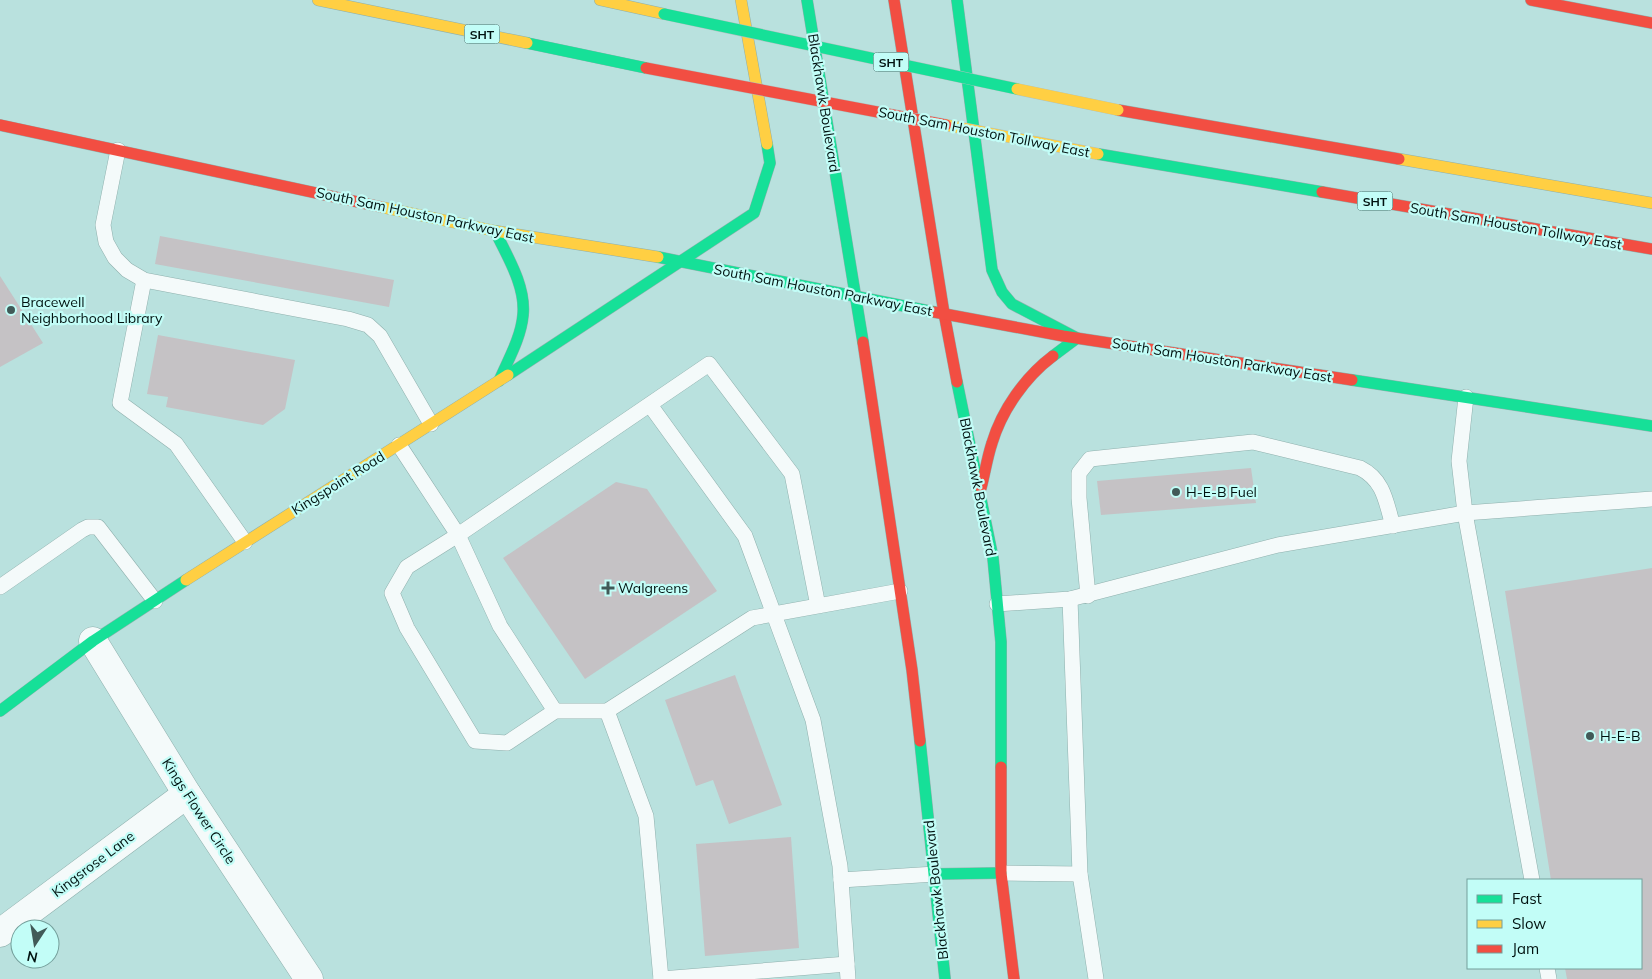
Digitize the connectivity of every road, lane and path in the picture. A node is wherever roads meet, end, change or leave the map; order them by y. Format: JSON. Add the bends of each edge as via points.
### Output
{"nodes":[{"id":1,"x":318,"y":0,"type":"edge"},
{"id":2,"x":600,"y":0,"type":"edge"},
{"id":3,"x":741,"y":0,"type":"edge"},
{"id":4,"x":807,"y":0,"type":"edge"},
{"id":5,"x":894,"y":0,"type":"edge"},
{"id":6,"x":957,"y":0,"type":"edge"},
{"id":7,"x":1531,"y":0,"type":"edge"},
{"id":8,"x":1652,"y":23,"type":"edge"},
{"id":9,"x":0,"y":125,"type":"edge"},
{"id":10,"x":118,"y":150,"type":"junction"},
{"id":11,"x":1652,"y":203,"type":"edge"},
{"id":12,"x":495,"y":231,"type":"junction"},
{"id":13,"x":1652,"y":249,"type":"edge"},
{"id":14,"x":680,"y":261,"type":"junction"},
{"id":15,"x":144,"y":280,"type":"junction"},
{"id":16,"x":856,"y":298,"type":"junction"},
{"id":17,"x":944,"y":313,"type":"junction"},
{"id":18,"x":1076,"y":338,"type":"junction"},
{"id":19,"x":499,"y":381,"type":"junction"},
{"id":20,"x":1466,"y":397,"type":"junction"},
{"id":21,"x":650,"y":405,"type":"junction"},
{"id":22,"x":431,"y":424,"type":"junction"},
{"id":23,"x":1652,"y":426,"type":"edge"},
{"id":24,"x":399,"y":444,"type":"junction"},
{"id":25,"x":979,"y":495,"type":"junction"},
{"id":26,"x":1652,"y":499,"type":"edge"},
{"id":27,"x":1465,"y":513,"type":"junction"},
{"id":28,"x":1393,"y":526,"type":"junction"},
{"id":29,"x":458,"y":535,"type":"junction"},
{"id":30,"x":245,"y":542,"type":"junction"},
{"id":31,"x":0,"y":587,"type":"edge"},
{"id":32,"x":900,"y":591,"type":"junction"},
{"id":33,"x":1088,"y":596,"type":"junction"},
{"id":34,"x":1070,"y":599,"type":"junction"},
{"id":35,"x":155,"y":601,"type":"junction"},
{"id":36,"x":997,"y":604,"type":"junction"},
{"id":37,"x":818,"y":606,"type":"junction"},
{"id":38,"x":774,"y":614,"type":"junction"},
{"id":39,"x":93,"y":641,"type":"junction"},
{"id":40,"x":0,"y":711,"type":"edge"},
{"id":41,"x":555,"y":711,"type":"junction"},
{"id":42,"x":607,"y":711,"type":"junction"},
{"id":43,"x":187,"y":794,"type":"junction"},
{"id":44,"x":1001,"y":873,"type":"junction"},
{"id":45,"x":935,"y":874,"type":"junction"},
{"id":46,"x":1080,"y":874,"type":"junction"},
{"id":47,"x":1532,"y":879,"type":"edge"},
{"id":48,"x":841,"y":880,"type":"junction"},
{"id":49,"x":0,"y":933,"type":"edge"},
{"id":50,"x":848,"y":972,"type":"edge"},
{"id":51,"x":309,"y":979,"type":"edge"},
{"id":52,"x":661,"y":979,"type":"edge"},
{"id":53,"x":945,"y":979,"type":"edge"},
{"id":54,"x":1014,"y":979,"type":"edge"},
{"id":55,"x":1096,"y":979,"type":"edge"}],
"edges":[{"from":1,"to":13,"type":"main road","name":"South Sam Houston Tollway East","number":"SHT","bridge":true,"via":[[646,68],[1098,154]]},
{"from":2,"to":11,"type":"main road","number":"SHT","bridge":true,"via":[[1118,110]]},
{"from":3,"to":14,"type":"main road","name":"Kingspoint Road","via":[[770,163],[754,213]]},
{"from":4,"to":16,"type":"main road","name":"Blackhawk Boulevard"},
{"from":5,"to":17,"type":"main road","name":"Blackhawk Boulevard"},
{"from":6,"to":18,"type":"main road","via":[[992,270],[1002,292],[1012,304]]},
{"from":7,"to":8,"type":"main road"},
{"from":9,"to":10,"type":"main road","name":"South Sam Houston Parkway East"},
{"from":10,"to":12,"type":"main road","name":"South Sam Houston Parkway East"},
{"from":10,"to":15,"type":"lane","via":[[103,224],[106,242],[127,270]]},
{"from":12,"to":14,"type":"main road","name":"South Sam Houston Parkway East"},
{"from":12,"to":19,"type":"main road","via":[[519,283],[523,314]]},
{"from":14,"to":16,"type":"main road","name":"South Sam Houston Parkway East"},
{"from":14,"to":19,"type":"main road","name":"Kingspoint Road"},
{"from":15,"to":22,"type":"lane","via":[[368,325],[380,336]]},
{"from":15,"to":30,"type":"lane","via":[[120,403],[176,444]]},
{"from":16,"to":17,"type":"main road","name":"South Sam Houston Parkway East"},
{"from":16,"to":32,"type":"main road","name":"Blackhawk Boulevard"},
{"from":17,"to":18,"type":"main road","name":"South Sam Houston Parkway East"},
{"from":17,"to":25,"type":"main road","name":"Blackhawk Boulevard"},
{"from":18,"to":20,"type":"main road","name":"South Sam Houston Parkway East"},
{"from":18,"to":25,"type":"main road","via":[[1041,365],[1019,390],[992,442]]},
{"from":19,"to":22,"type":"main road","name":"Kingspoint Road"},
{"from":20,"to":23,"type":"main road","name":"South Sam Houston Parkway East"},
{"from":20,"to":27,"type":"lane","via":[[1459,461]]},
{"from":21,"to":29,"type":"lane"},
{"from":21,"to":37,"type":"lane","via":[[709,364],[792,474]]},
{"from":21,"to":38,"type":"lane","via":[[745,536]]},
{"from":22,"to":24,"type":"main road","name":"Kingspoint Road"},
{"from":24,"to":29,"type":"lane"},
{"from":24,"to":30,"type":"main road","name":"Kingspoint Road"},
{"from":25,"to":36,"type":"main road","name":"Blackhawk Boulevard","via":[[993,558]]},
{"from":26,"to":27,"type":"lane"},
{"from":27,"to":28,"type":"lane"},
{"from":27,"to":47,"type":"lane"},
{"from":28,"to":33,"type":"lane","via":[[1278,545]]},
{"from":28,"to":33,"type":"lane","via":[[1382,490],[1370,473],[1253,442],[1090,459],[1079,472]]},
{"from":29,"to":41,"type":"lane","via":[[500,626]]},
{"from":29,"to":41,"type":"lane","via":[[407,567],[392,593],[407,628],[475,741],[507,744]]},
{"from":30,"to":35,"type":"main road","name":"Kingspoint Road"},
{"from":31,"to":35,"type":"lane","via":[[82,530],[98,527]]},
{"from":32,"to":37,"type":"lane"},
{"from":32,"to":45,"type":"main road","name":"Blackhawk Boulevard"},
{"from":33,"to":34,"type":"lane"},
{"from":34,"to":36,"type":"lane"},
{"from":34,"to":46,"type":"lane"},
{"from":35,"to":39,"type":"main road","name":"Kingspoint Road"},
{"from":36,"to":44,"type":"main road","name":"Blackhawk Boulevard","via":[[1001,642]]},
{"from":37,"to":38,"type":"lane"},
{"from":38,"to":42,"type":"lane","via":[[752,618]]},
{"from":38,"to":48,"type":"lane","via":[[813,720]]},
{"from":39,"to":40,"type":"main road","name":"Kingspoint Road"},
{"from":39,"to":43,"type":"street","name":"Kings Flower Circle"},
{"from":41,"to":42,"type":"lane"},
{"from":42,"to":52,"type":"lane","via":[[646,816]]},
{"from":43,"to":49,"type":"street","name":"Kingsrose Lane"},
{"from":43,"to":51,"type":"street","name":"Kings Flower Circle"},
{"from":44,"to":45,"type":"main road"},
{"from":44,"to":46,"type":"lane"},
{"from":44,"to":54,"type":"main road","name":"Blackhawk Boulevard"},
{"from":45,"to":48,"type":"lane"},
{"from":45,"to":53,"type":"main road","name":"Blackhawk Boulevard"},
{"from":46,"to":55,"type":"lane"},
{"from":48,"to":50,"type":"lane"},
{"from":50,"to":52,"type":"lane"}]}
